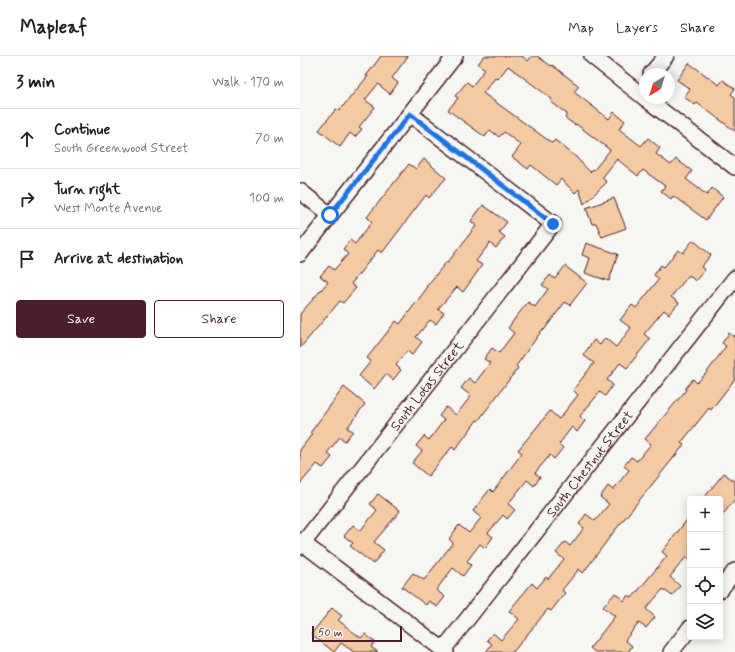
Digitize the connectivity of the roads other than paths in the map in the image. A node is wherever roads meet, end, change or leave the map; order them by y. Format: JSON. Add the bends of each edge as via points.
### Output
{"nodes":[{"id":1,"x":455,"y":56,"type":"edge"},
{"id":2,"x":592,"y":56,"type":"edge"},
{"id":3,"x":666,"y":56,"type":"edge"},
{"id":4,"x":657,"y":68,"type":"edge"},
{"id":5,"x":639,"y":89,"type":"edge"},
{"id":6,"x":658,"y":104,"type":"edge"},
{"id":7,"x":410,"y":114,"type":"junction"},
{"id":8,"x":735,"y":168,"type":"edge"},
{"id":9,"x":300,"y":191,"type":"edge"},
{"id":10,"x":330,"y":215,"type":"junction"},
{"id":11,"x":300,"y":254,"type":"edge"},
{"id":12,"x":735,"y":278,"type":"edge"},
{"id":13,"x":301,"y":544,"type":"edge"},
{"id":14,"x":735,"y":571,"type":"edge"},
{"id":15,"x":723,"y":586,"type":"edge"},
{"id":16,"x":687,"y":632,"type":"edge"},
{"id":17,"x":445,"y":651,"type":"edge"},
{"id":18,"x":671,"y":652,"type":"edge"}],
"edges":[{"from":1,"to":7,"type":"street"},
{"from":2,"to":5,"type":"street"},
{"from":3,"to":4,"type":"street"},
{"from":6,"to":8,"type":"street"},
{"from":7,"to":10,"type":"street"},
{"from":7,"to":13,"type":"street","name":"South Lotas Street","via":[[553,224]]},
{"from":9,"to":10,"type":"street"},
{"from":10,"to":11,"type":"street"},
{"from":12,"to":17,"type":"street","name":"South Chestnut Street"},
{"from":13,"to":17,"type":"street"},
{"from":14,"to":15,"type":"street"},
{"from":16,"to":18,"type":"street"}]}
